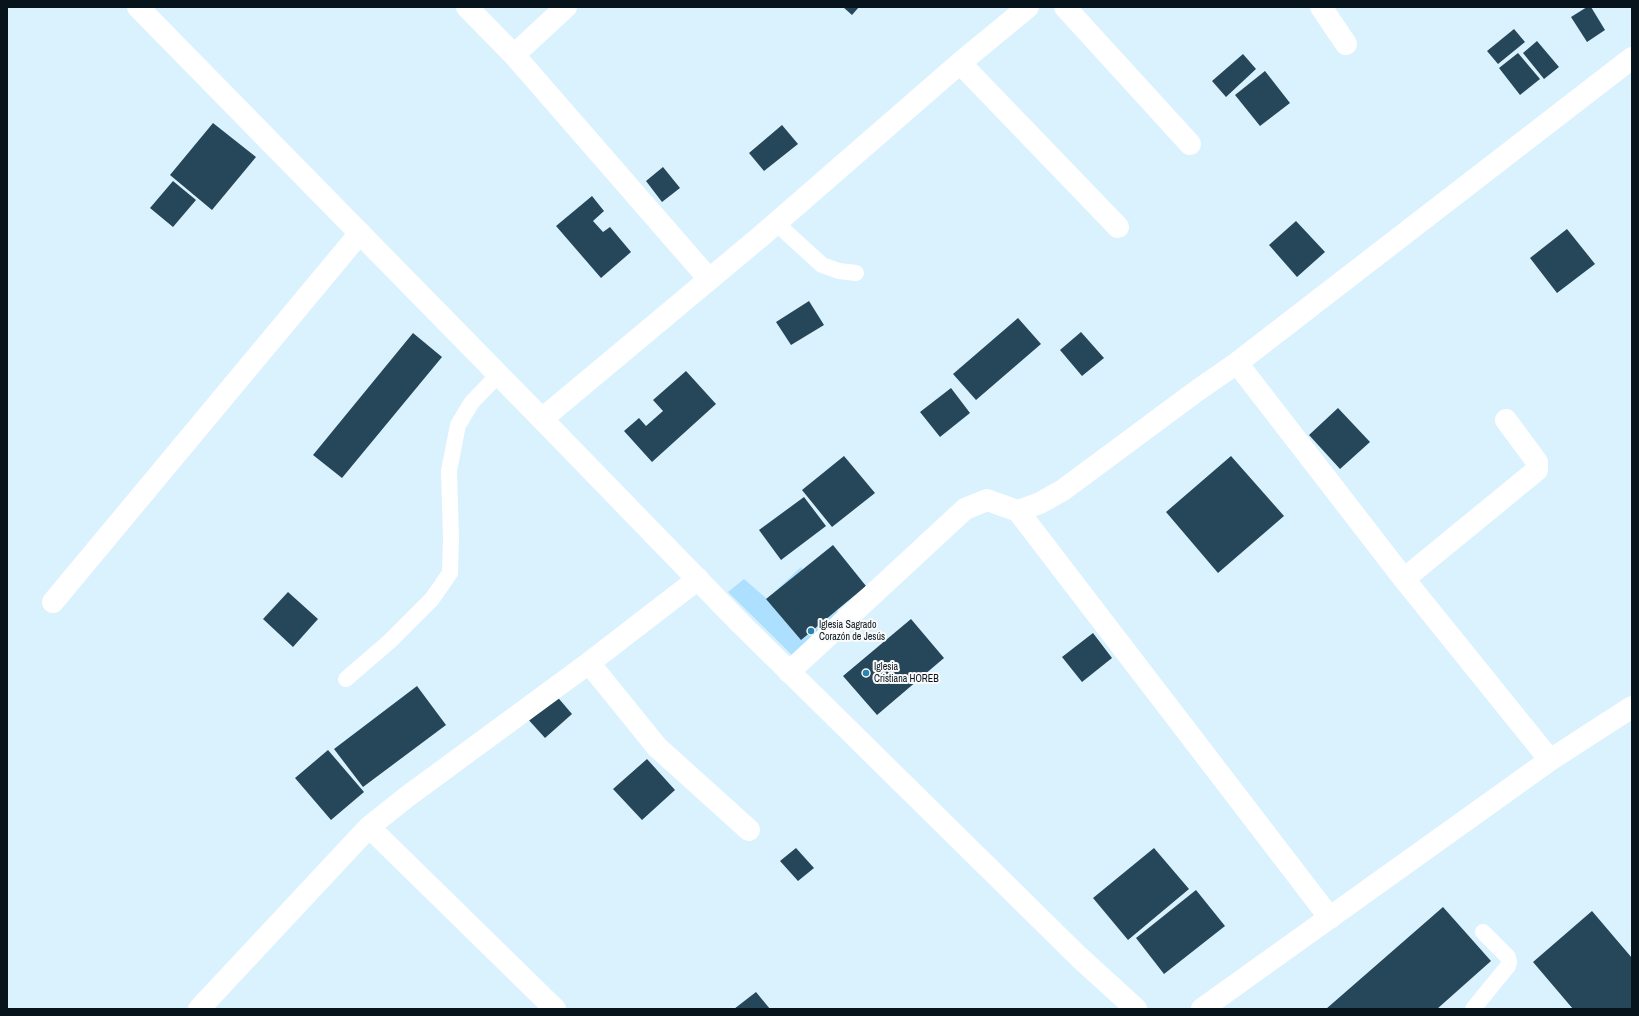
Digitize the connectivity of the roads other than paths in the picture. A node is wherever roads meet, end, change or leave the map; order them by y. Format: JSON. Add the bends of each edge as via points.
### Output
{"nodes":[{"id":1,"x":138,"y":7,"type":"edge"},
{"id":2,"x":467,"y":7,"type":"edge"},
{"id":3,"x":566,"y":7,"type":"edge"},
{"id":4,"x":1065,"y":7,"type":"edge"},
{"id":5,"x":1321,"y":7,"type":"edge"},
{"id":6,"x":1019,"y":10,"type":"edge"},
{"id":7,"x":1346,"y":44,"type":"dead end"},
{"id":8,"x":514,"y":55,"type":"junction"},
{"id":9,"x":1632,"y":58,"type":"edge"},
{"id":10,"x":960,"y":63,"type":"junction"},
{"id":11,"x":1190,"y":144,"type":"dead end"},
{"id":12,"x":776,"y":223,"type":"junction"},
{"id":13,"x":1118,"y":227,"type":"dead end"},
{"id":14,"x":360,"y":233,"type":"junction"},
{"id":15,"x":856,"y":273,"type":"dead end"},
{"id":16,"x":709,"y":279,"type":"junction"},
{"id":17,"x":1237,"y":363,"type":"junction"},
{"id":18,"x":498,"y":375,"type":"junction"},
{"id":19,"x":542,"y":418,"type":"junction"},
{"id":20,"x":1506,"y":420,"type":"dead end"},
{"id":21,"x":1018,"y":510,"type":"junction"},
{"id":22,"x":698,"y":579,"type":"junction"},
{"id":23,"x":1404,"y":579,"type":"junction"},
{"id":24,"x":54,"y":602,"type":"dead end"},
{"id":25,"x":589,"y":663,"type":"junction"},
{"id":26,"x":789,"y":672,"type":"junction"},
{"id":27,"x":346,"y":679,"type":"dead end"},
{"id":28,"x":1632,"y":707,"type":"edge"},
{"id":29,"x":1550,"y":760,"type":"junction"},
{"id":30,"x":369,"y":827,"type":"junction"},
{"id":31,"x":749,"y":830,"type":"dead end"},
{"id":32,"x":1330,"y":918,"type":"junction"},
{"id":33,"x":1484,"y":932,"type":"dead end"},
{"id":34,"x":199,"y":1009,"type":"edge"},
{"id":35,"x":554,"y":1009,"type":"edge"},
{"id":36,"x":1136,"y":1009,"type":"edge"},
{"id":37,"x":1202,"y":1009,"type":"edge"},
{"id":38,"x":1473,"y":1009,"type":"edge"}],
"edges":[{"from":1,"to":14,"type":"street"},
{"from":2,"to":8,"type":"street"},
{"from":3,"to":8,"type":"street"},
{"from":4,"to":11,"type":"street"},
{"from":5,"to":7,"type":"street"},
{"from":6,"to":10,"type":"street"},
{"from":8,"to":16,"type":"street"},
{"from":9,"to":17,"type":"street"},
{"from":10,"to":12,"type":"street"},
{"from":10,"to":13,"type":"street"},
{"from":12,"to":15,"type":"lane","via":[[822,265]]},
{"from":12,"to":16,"type":"street"},
{"from":14,"to":18,"type":"street"},
{"from":14,"to":24,"type":"street"},
{"from":16,"to":19,"type":"street"},
{"from":17,"to":21,"type":"street","via":[[1063,490],[1040,504]]},
{"from":17,"to":23,"type":"street"},
{"from":18,"to":19,"type":"street"},
{"from":18,"to":27,"type":"lane","via":[[472,402],[458,425],[449,471],[450,573],[432,598]]},
{"from":19,"to":22,"type":"street"},
{"from":20,"to":23,"type":"street","via":[[1537,462],[1537,470]]},
{"from":21,"to":26,"type":"street","via":[[987,500],[965,509]]},
{"from":21,"to":32,"type":"street"},
{"from":22,"to":25,"type":"street"},
{"from":22,"to":26,"type":"street"},
{"from":23,"to":29,"type":"street"},
{"from":25,"to":30,"type":"street"},
{"from":25,"to":31,"type":"street","via":[[657,747]]},
{"from":26,"to":36,"type":"street","via":[[1079,957]]},
{"from":28,"to":29,"type":"street"},
{"from":29,"to":32,"type":"street"},
{"from":30,"to":34,"type":"street"},
{"from":30,"to":35,"type":"street"},
{"from":32,"to":37,"type":"street"},
{"from":33,"to":38,"type":"lane","via":[[1508,956],[1509,962]]}]}
